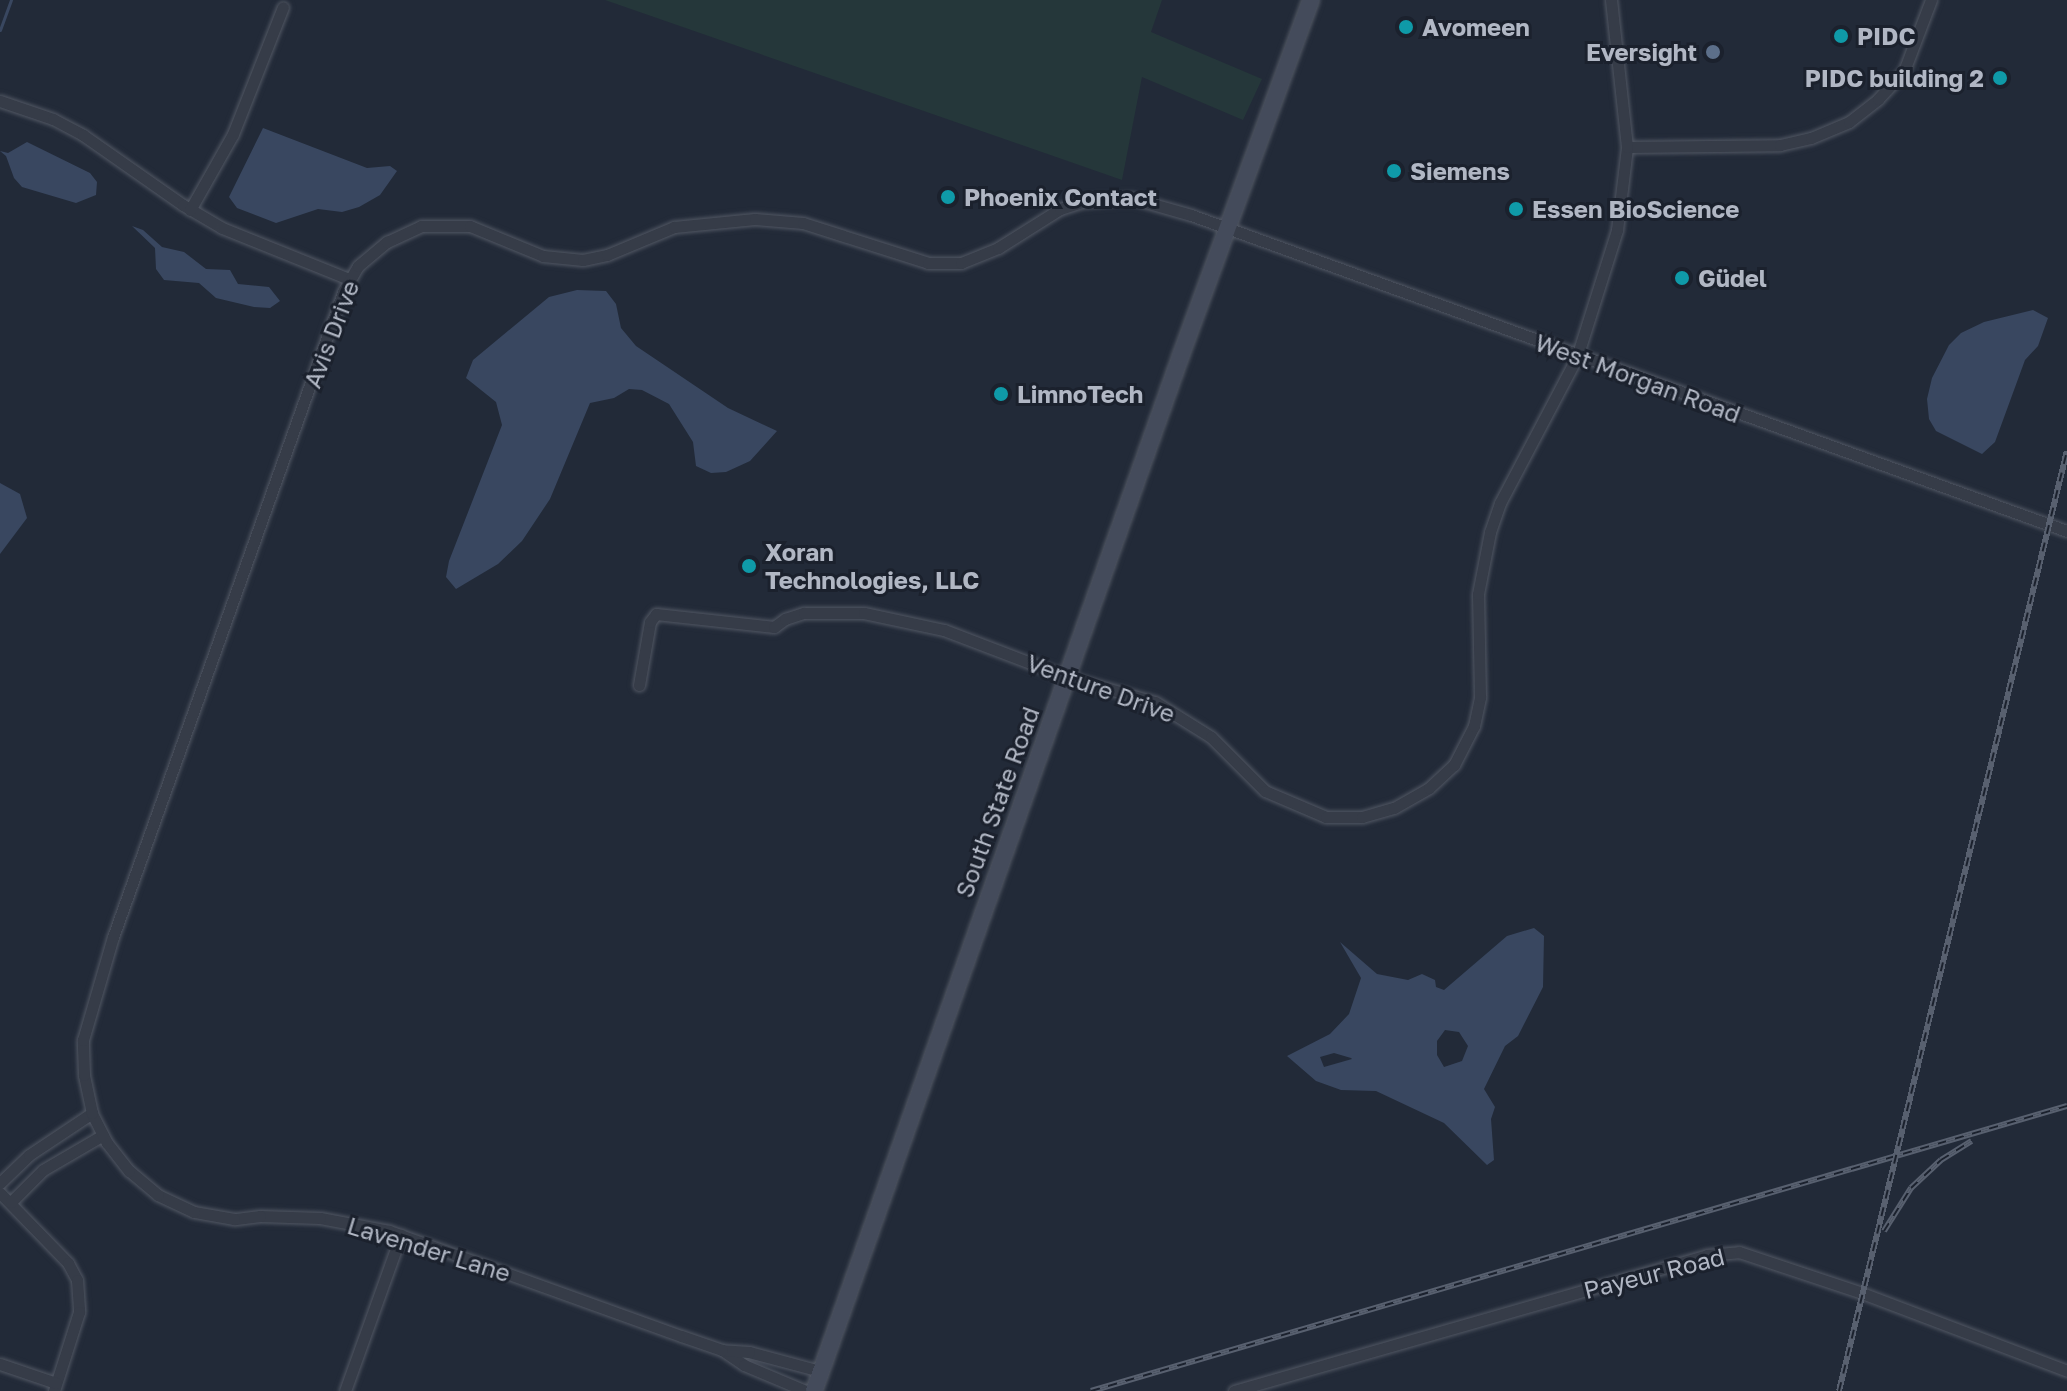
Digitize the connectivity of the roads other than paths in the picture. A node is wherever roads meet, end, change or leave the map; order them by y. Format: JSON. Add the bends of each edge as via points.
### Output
{"nodes":[{"id":1,"x":1311,"y":0,"type":"edge"},
{"id":2,"x":1611,"y":0,"type":"edge"},
{"id":3,"x":1931,"y":0,"type":"edge"},
{"id":4,"x":283,"y":7,"type":"dead end"},
{"id":5,"x":0,"y":101,"type":"edge"},
{"id":6,"x":1627,"y":147,"type":"junction"},
{"id":7,"x":190,"y":210,"type":"junction"},
{"id":8,"x":1227,"y":230,"type":"junction"},
{"id":9,"x":349,"y":279,"type":"junction"},
{"id":10,"x":1577,"y":357,"type":"junction"},
{"id":11,"x":2067,"y":531,"type":"edge"},
{"id":12,"x":1067,"y":677,"type":"junction"},
{"id":13,"x":639,"y":685,"type":"dead end"},
{"id":14,"x":108,"y":954,"type":"joint"},
{"id":15,"x":92,"y":1113,"type":"junction"},
{"id":16,"x":103,"y":1135,"type":"junction"},
{"id":17,"x":0,"y":1183,"type":"edge"},
{"id":18,"x":0,"y":1193,"type":"edge"},
{"id":19,"x":11,"y":1202,"type":"junction"},
{"id":20,"x":401,"y":1235,"type":"junction"},
{"id":21,"x":722,"y":1350,"type":"junction"},
{"id":22,"x":0,"y":1364,"type":"edge"},
{"id":23,"x":820,"y":1371,"type":"junction"},
{"id":24,"x":2067,"y":1371,"type":"edge"},
{"id":25,"x":55,"y":1387,"type":"edge"},
{"id":26,"x":345,"y":1391,"type":"edge"},
{"id":27,"x":806,"y":1391,"type":"edge"},
{"id":28,"x":814,"y":1391,"type":"edge"},
{"id":29,"x":1234,"y":1391,"type":"edge"}],
"edges":[{"from":1,"to":8,"type":"main road","name":"South State Road"},
{"from":2,"to":6,"type":"street","name":"Venture Drive"},
{"from":3,"to":6,"type":"street","via":[[1904,71],[1849,122],[1780,145]]},
{"from":4,"to":7,"type":"street","via":[[233,134]]},
{"from":5,"to":7,"type":"street","via":[[83,135]]},
{"from":6,"to":10,"type":"street","name":"Venture Drive","via":[[1617,230]]},
{"from":7,"to":9,"type":"street"},
{"from":8,"to":9,"type":"street","name":"Avis Drive","via":[[1131,198],[1081,202],[1040,218],[979,257],[928,263],[789,221],[712,221],[674,227],[607,255],[575,260],[543,256],[481,229],[437,224],[387,242]]},
{"from":8,"to":10,"type":"street","name":"West Morgan Road"},
{"from":8,"to":12,"type":"main road","name":"South State Road"},
{"from":9,"to":14,"type":"street","name":"Avis Drive"},
{"from":10,"to":11,"type":"street","name":"West Morgan Road"},
{"from":10,"to":12,"type":"street","name":"Venture Drive","via":[[1490,532],[1478,594],[1480,697],[1474,726],[1454,765],[1429,788],[1394,808],[1362,817],[1326,817],[1265,791],[1188,719],[1155,702]]},
{"from":12,"to":13,"type":"street","name":"Venture Drive","via":[[900,618],[804,613],[774,627],[656,614]]},
{"from":12,"to":23,"type":"main road","name":"South State Road"},
{"from":14,"to":15,"type":"street","name":"Lavender Lane","via":[[83,1040]]},
{"from":15,"to":16,"type":"street","name":"Lavender Lane"},
{"from":15,"to":17,"type":"street","via":[[29,1155]]},
{"from":16,"to":19,"type":"street","via":[[43,1170]]},
{"from":16,"to":20,"type":"street","name":"Lavender Lane","via":[[129,1171],[158,1195],[194,1212],[234,1219],[285,1216],[353,1222]]},
{"from":18,"to":19,"type":"street"},
{"from":19,"to":25,"type":"street","via":[[68,1263],[77,1280],[79,1312]]},
{"from":20,"to":21,"type":"street","name":"Lavender Lane"},
{"from":20,"to":26,"type":"street"},
{"from":21,"to":23,"type":"street","name":"Lavender Lane"},
{"from":21,"to":27,"type":"street","name":"Lavender Lane"},
{"from":22,"to":25,"type":"street"},
{"from":23,"to":28,"type":"main road","name":"South State Road"},
{"from":24,"to":29,"type":"street","name":"Payeur Road","via":[[1739,1252],[1707,1255]]}]}
